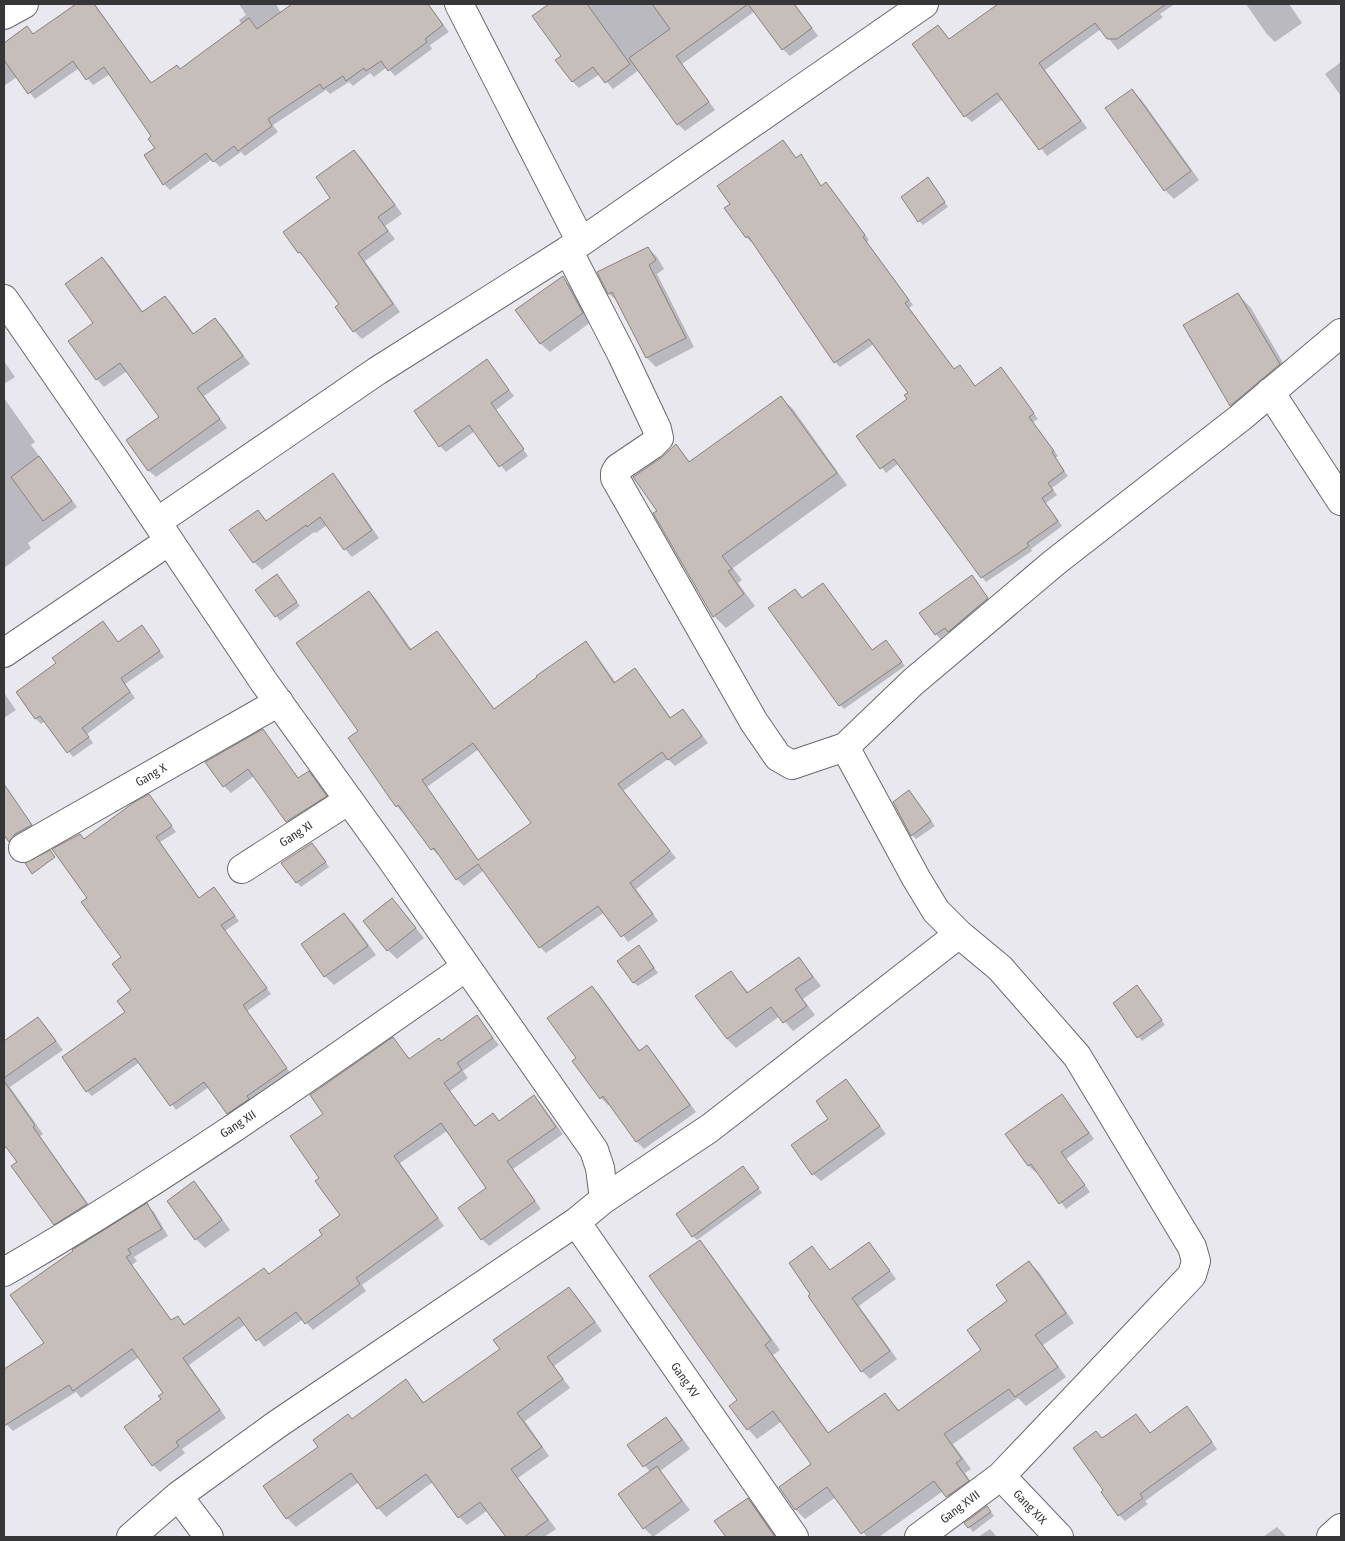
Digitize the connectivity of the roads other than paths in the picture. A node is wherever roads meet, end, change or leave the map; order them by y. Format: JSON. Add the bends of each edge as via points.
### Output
{"nodes":[{"id":1,"x":24,"y":4,"type":"edge"},
{"id":2,"x":460,"y":4,"type":"edge"},
{"id":3,"x":924,"y":4,"type":"edge"},
{"id":4,"x":4,"y":15,"type":"edge"},
{"id":5,"x":574,"y":246,"type":"junction"},
{"id":6,"x":5,"y":303,"type":"edge"},
{"id":7,"x":1341,"y":333,"type":"edge"},
{"id":8,"x":1270,"y":392,"type":"junction"},
{"id":9,"x":1341,"y":501,"type":"edge"},
{"id":10,"x":163,"y":531,"type":"junction"},
{"id":11,"x":4,"y":652,"type":"edge"},
{"id":12,"x":279,"y":702,"type":"junction"},
{"id":13,"x":846,"y":747,"type":"junction"},
{"id":14,"x":349,"y":800,"type":"junction"},
{"id":15,"x":23,"y":848,"type":"dead end"},
{"id":16,"x":242,"y":869,"type":"dead end"},
{"id":17,"x":959,"y":934,"type":"junction"},
{"id":18,"x":466,"y":967,"type":"junction"},
{"id":19,"x":604,"y":1199,"type":"junction"},
{"id":20,"x":576,"y":1222,"type":"junction"},
{"id":21,"x":4,"y":1272,"type":"edge"},
{"id":22,"x":1001,"y":1476,"type":"junction"},
{"id":23,"x":178,"y":1496,"type":"junction"},
{"id":24,"x":1341,"y":1528,"type":"edge"},
{"id":25,"x":131,"y":1537,"type":"edge"},
{"id":26,"x":209,"y":1537,"type":"edge"},
{"id":27,"x":794,"y":1537,"type":"edge"},
{"id":28,"x":919,"y":1537,"type":"edge"},
{"id":29,"x":1059,"y":1537,"type":"edge"},
{"id":30,"x":1331,"y":1537,"type":"edge"}],
"edges":[{"from":1,"to":4,"type":"street"},
{"from":2,"to":5,"type":"street"},
{"from":3,"to":5,"type":"street"},
{"from":5,"to":10,"type":"street","via":[[377,371]]},
{"from":5,"to":13,"type":"street","via":[[659,438],[618,468],[616,478],[754,722],[778,757],[792,765]]},
{"from":6,"to":10,"type":"street"},
{"from":7,"to":8,"type":"street"},
{"from":8,"to":9,"type":"street"},
{"from":8,"to":13,"type":"street","via":[[1047,569],[913,682]]},
{"from":10,"to":11,"type":"street"},
{"from":10,"to":12,"type":"street"},
{"from":12,"to":14,"type":"street"},
{"from":12,"to":15,"type":"street","name":"Gang X"},
{"from":13,"to":17,"type":"street","name":"Gang XVII","via":[[916,878],[936,911]]},
{"from":14,"to":16,"type":"street","name":"Gang XI"},
{"from":14,"to":18,"type":"street"},
{"from":17,"to":19,"type":"street","via":[[710,1128]]},
{"from":17,"to":22,"type":"street","name":"Gang XVII","via":[[1000,968],[1077,1056],[1192,1246],[1196,1261],[1192,1275]]},
{"from":18,"to":19,"type":"street","via":[[594,1150]]},
{"from":18,"to":21,"type":"street","name":"Gang XII","via":[[255,1114]]},
{"from":19,"to":20,"type":"street"},
{"from":20,"to":23,"type":"street","via":[[276,1425]]},
{"from":20,"to":27,"type":"street","name":"Gang XV"},
{"from":22,"to":28,"type":"street","name":"Gang XVII"},
{"from":22,"to":29,"type":"street","name":"Gang XIX"},
{"from":23,"to":25,"type":"street"},
{"from":23,"to":26,"type":"street"},
{"from":24,"to":30,"type":"street"}]}
